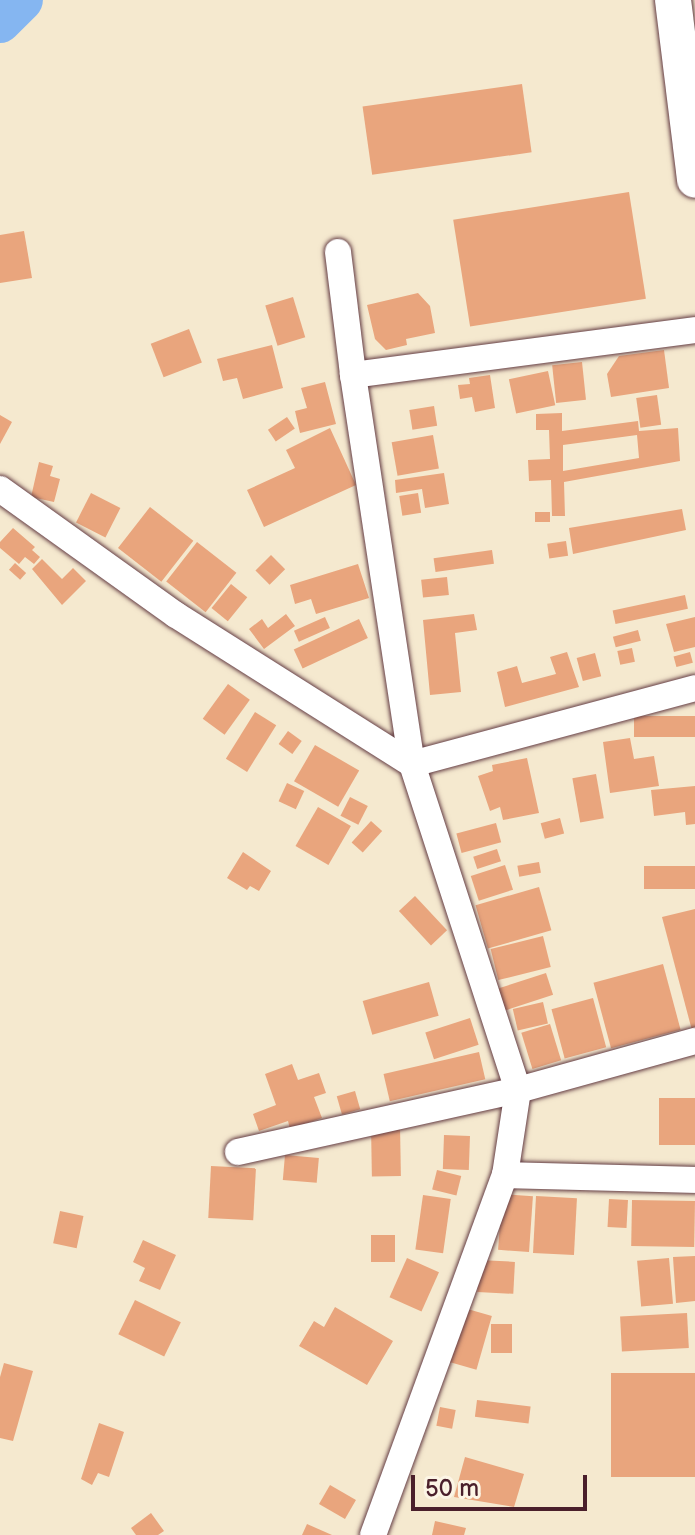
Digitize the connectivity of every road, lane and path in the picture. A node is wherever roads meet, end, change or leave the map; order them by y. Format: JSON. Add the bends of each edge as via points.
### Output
{"nodes":[{"id":1,"x":673,"y":0,"type":"edge"},
{"id":2,"x":695,"y":180,"type":"edge"},
{"id":3,"x":338,"y":252,"type":"dead end"},
{"id":4,"x":695,"y":330,"type":"edge"},
{"id":5,"x":353,"y":375,"type":"junction"},
{"id":6,"x":0,"y":489,"type":"edge"},
{"id":7,"x":695,"y":688,"type":"edge"},
{"id":8,"x":412,"y":764,"type":"junction"},
{"id":9,"x":695,"y":1041,"type":"edge"},
{"id":10,"x":518,"y":1090,"type":"junction"},
{"id":11,"x":238,"y":1152,"type":"dead end"},
{"id":12,"x":505,"y":1175,"type":"junction"},
{"id":13,"x":695,"y":1180,"type":"edge"},
{"id":14,"x":373,"y":1535,"type":"edge"}],
"edges":[{"from":1,"to":2,"type":"street"},
{"from":3,"to":5,"type":"street"},
{"from":4,"to":5,"type":"street"},
{"from":5,"to":8,"type":"street"},
{"from":6,"to":8,"type":"street","via":[[176,615]]},
{"from":7,"to":8,"type":"street"},
{"from":8,"to":10,"type":"street"},
{"from":9,"to":10,"type":"street"},
{"from":10,"to":11,"type":"street"},
{"from":10,"to":12,"type":"street"},
{"from":12,"to":13,"type":"street"},
{"from":12,"to":14,"type":"street"}]}
